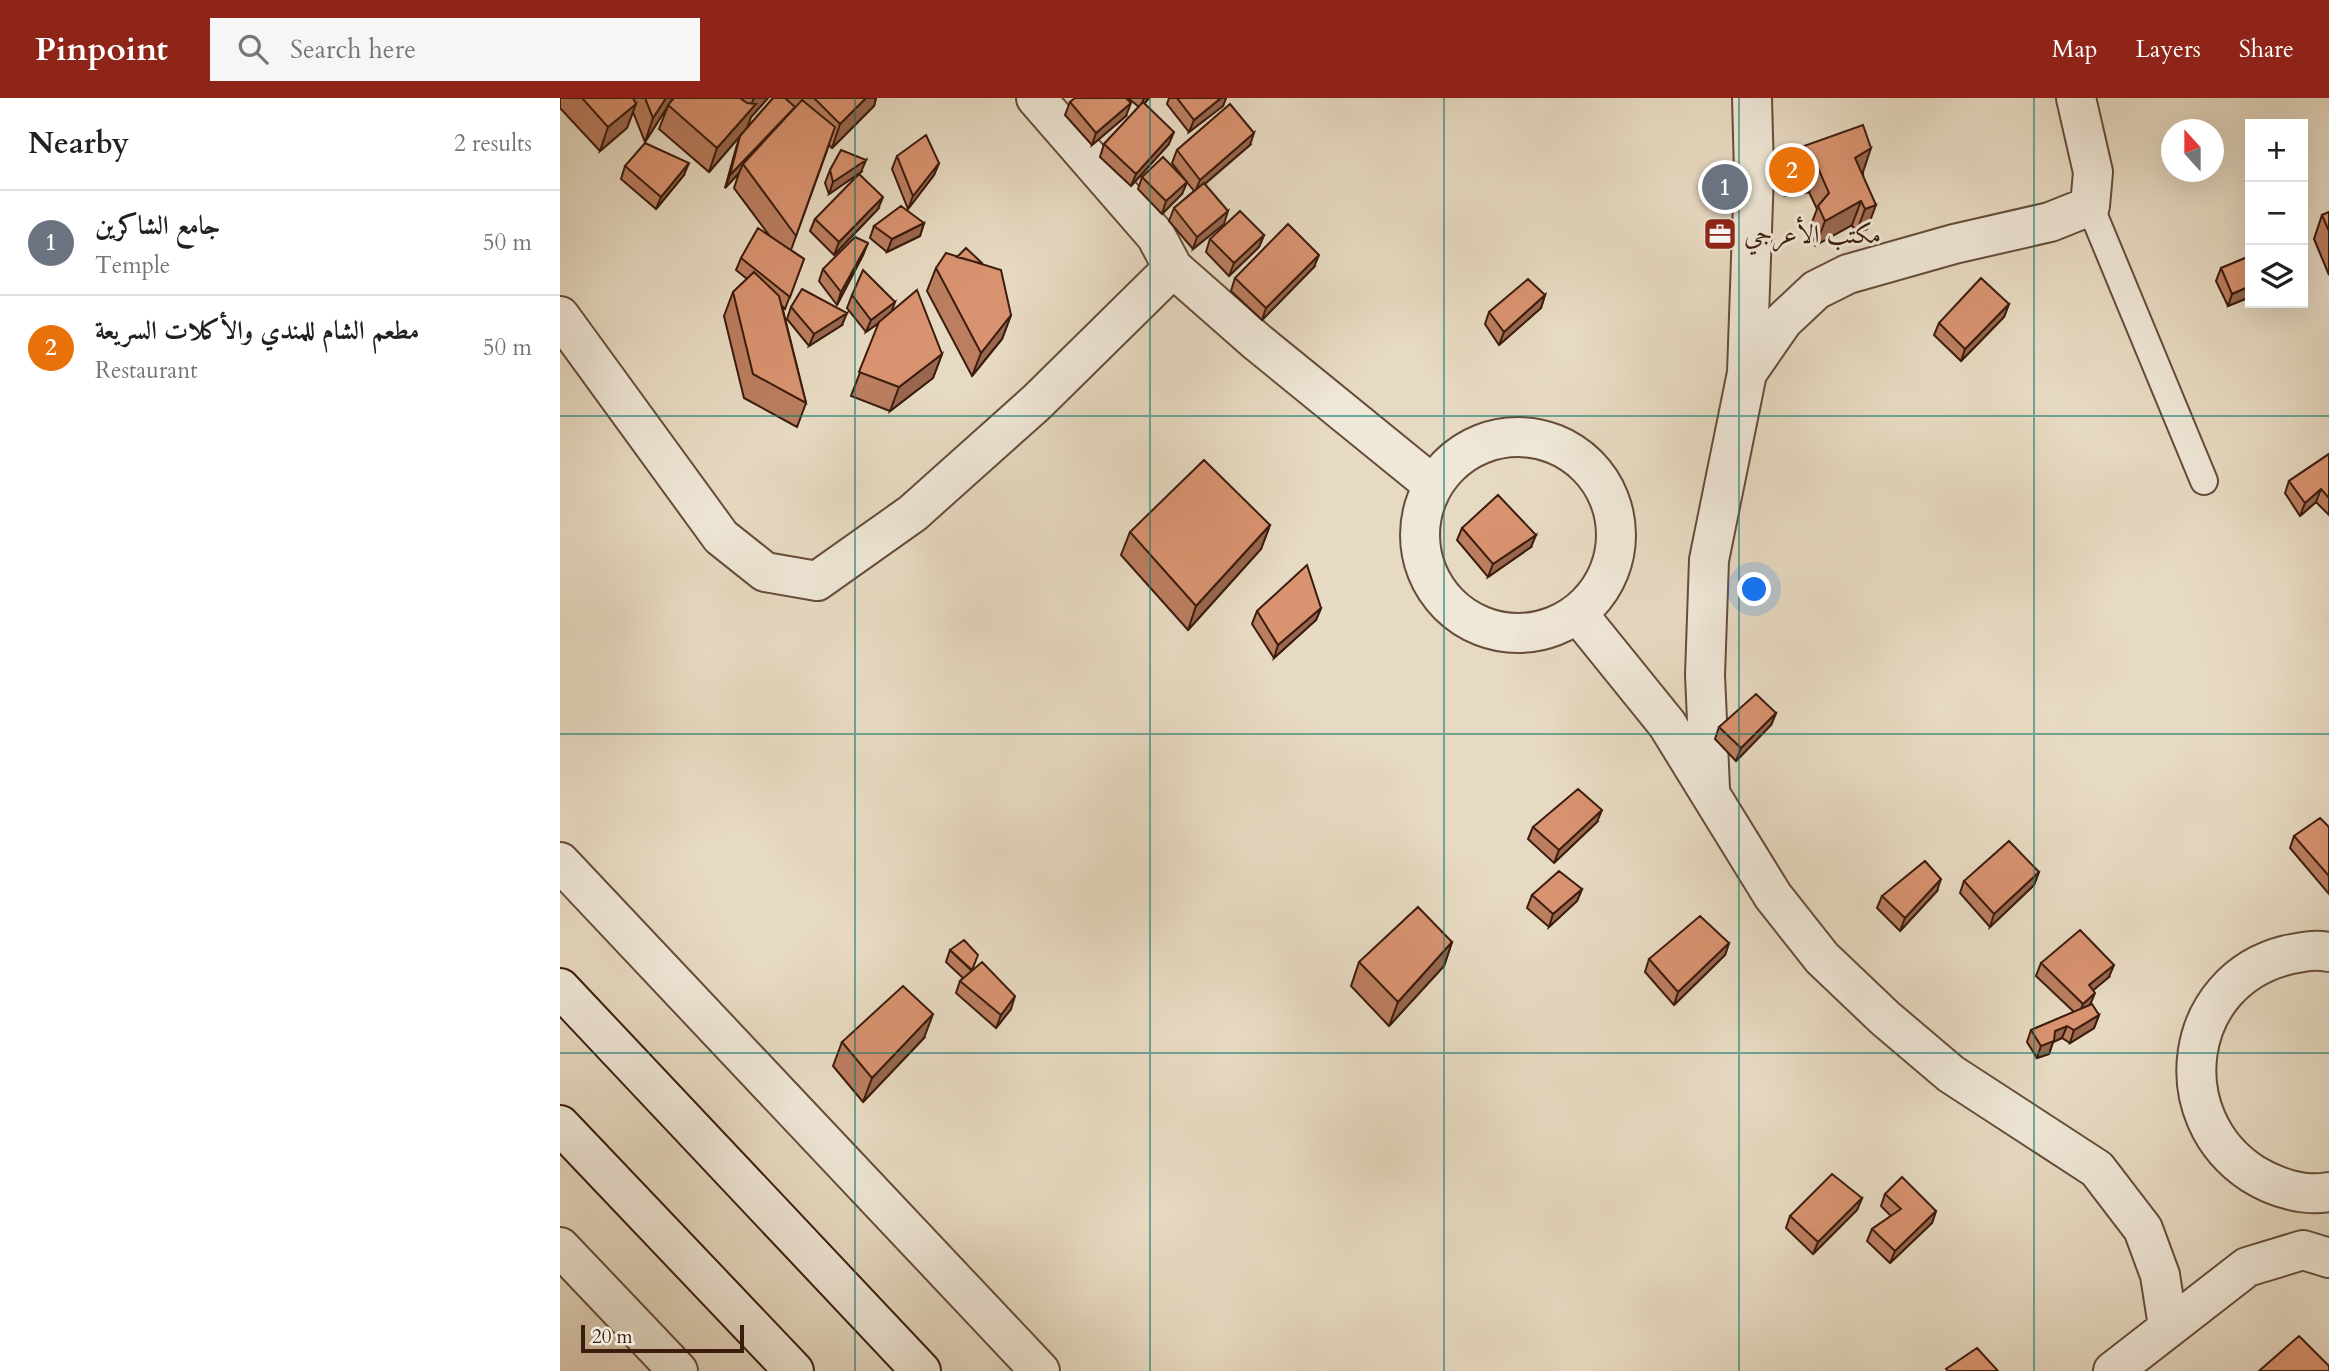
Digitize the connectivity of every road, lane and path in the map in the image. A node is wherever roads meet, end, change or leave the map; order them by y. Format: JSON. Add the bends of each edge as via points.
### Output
{"nodes":[{"id":1,"x":1036,"y":98,"type":"edge"},
{"id":2,"x":1752,"y":98,"type":"edge"},
{"id":3,"x":2076,"y":98,"type":"edge"},
{"id":4,"x":2090,"y":206,"type":"junction"},
{"id":5,"x":1173,"y":268,"type":"junction"},
{"id":6,"x":560,"y":316,"type":"edge"},
{"id":7,"x":1747,"y":373,"type":"junction"},
{"id":8,"x":2204,"y":481,"type":"dead end"},
{"id":9,"x":1433,"y":485,"type":"junction"},
{"id":10,"x":1578,"y":614,"type":"junction"},
{"id":11,"x":1710,"y":791,"type":"junction"},
{"id":12,"x":560,"y":862,"type":"edge"},
{"id":13,"x":2329,"y":952,"type":"edge"},
{"id":14,"x":560,"y":988,"type":"edge"},
{"id":15,"x":560,"y":1125,"type":"edge"},
{"id":16,"x":2314,"y":1191,"type":"edge"},
{"id":17,"x":560,"y":1247,"type":"edge"},
{"id":18,"x":2316,"y":1254,"type":"edge"},
{"id":19,"x":2168,"y":1326,"type":"junction"},
{"id":20,"x":678,"y":1371,"type":"edge"},
{"id":21,"x":794,"y":1371,"type":"edge"},
{"id":22,"x":920,"y":1371,"type":"edge"},
{"id":23,"x":1040,"y":1371,"type":"edge"},
{"id":24,"x":2113,"y":1371,"type":"edge"}],
"edges":[{"from":1,"to":5,"type":"street","via":[[1156,236]]},
{"from":2,"to":7,"type":"street"},
{"from":3,"to":4,"type":"street","via":[[2093,172]]},
{"from":4,"to":7,"type":"street","via":[[2050,222],[1849,274],[1816,290],[1783,321]]},
{"from":4,"to":8,"type":"lane"},
{"from":5,"to":6,"type":"street","via":[[1037,402],[913,513],[817,580],[765,572],[721,537]]},
{"from":5,"to":9,"type":"street"},
{"from":7,"to":11,"type":"street","via":[[1709,560],[1705,675]]},
{"from":9,"to":10,"type":"street","via":[[1420,522],[1422,561],[1439,596],[1458,613],[1504,634],[1543,632]]},
{"from":9,"to":10,"type":"street","via":[[1458,456],[1493,439],[1532,436],[1569,449],[1598,475],[1614,510],[1617,548],[1604,585]]},
{"from":10,"to":11,"type":"street","via":[[1667,724]]},
{"from":11,"to":19,"type":"street","via":[[1773,897],[1822,958],[1951,1074],[2098,1169],[2143,1229],[2160,1275]]},
{"from":12,"to":23,"type":"street"},
{"from":13,"to":16,"type":"street","via":[[2314,949],[2268,960],[2228,987],[2203,1028],[2194,1074],[2205,1121],[2232,1160],[2272,1186]]},
{"from":14,"to":22,"type":"street"},
{"from":15,"to":21,"type":"street"},
{"from":16,"to":18,"type":"street"},
{"from":17,"to":20,"type":"street"},
{"from":18,"to":19,"type":"street","via":[[2247,1267]]},
{"from":19,"to":24,"type":"street"}]}
